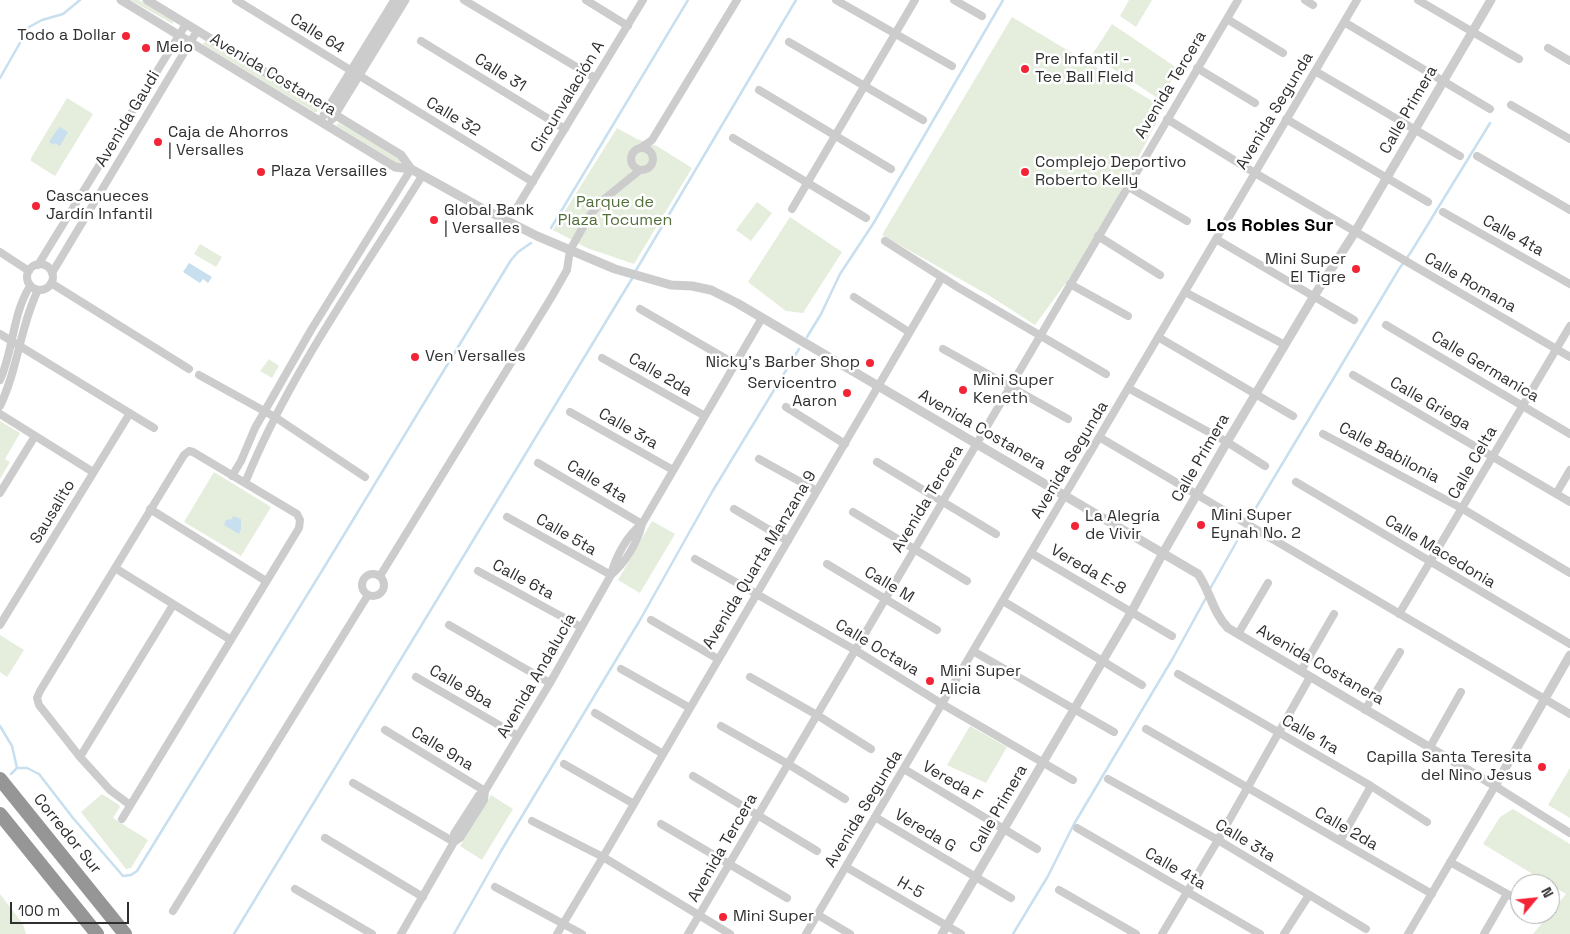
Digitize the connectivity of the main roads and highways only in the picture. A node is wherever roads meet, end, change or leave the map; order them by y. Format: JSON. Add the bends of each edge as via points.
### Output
{"nodes":[{"id":1,"x":0,"y":779,"type":"edge"},
{"id":2,"x":0,"y":814,"type":"edge"},
{"id":3,"x":97,"y":934,"type":"edge"},
{"id":4,"x":125,"y":934,"type":"edge"}],
"edges":[{"from":1,"to":4,"type":"highway","name":"Corredor Sur"},
{"from":2,"to":3,"type":"highway"}]}
